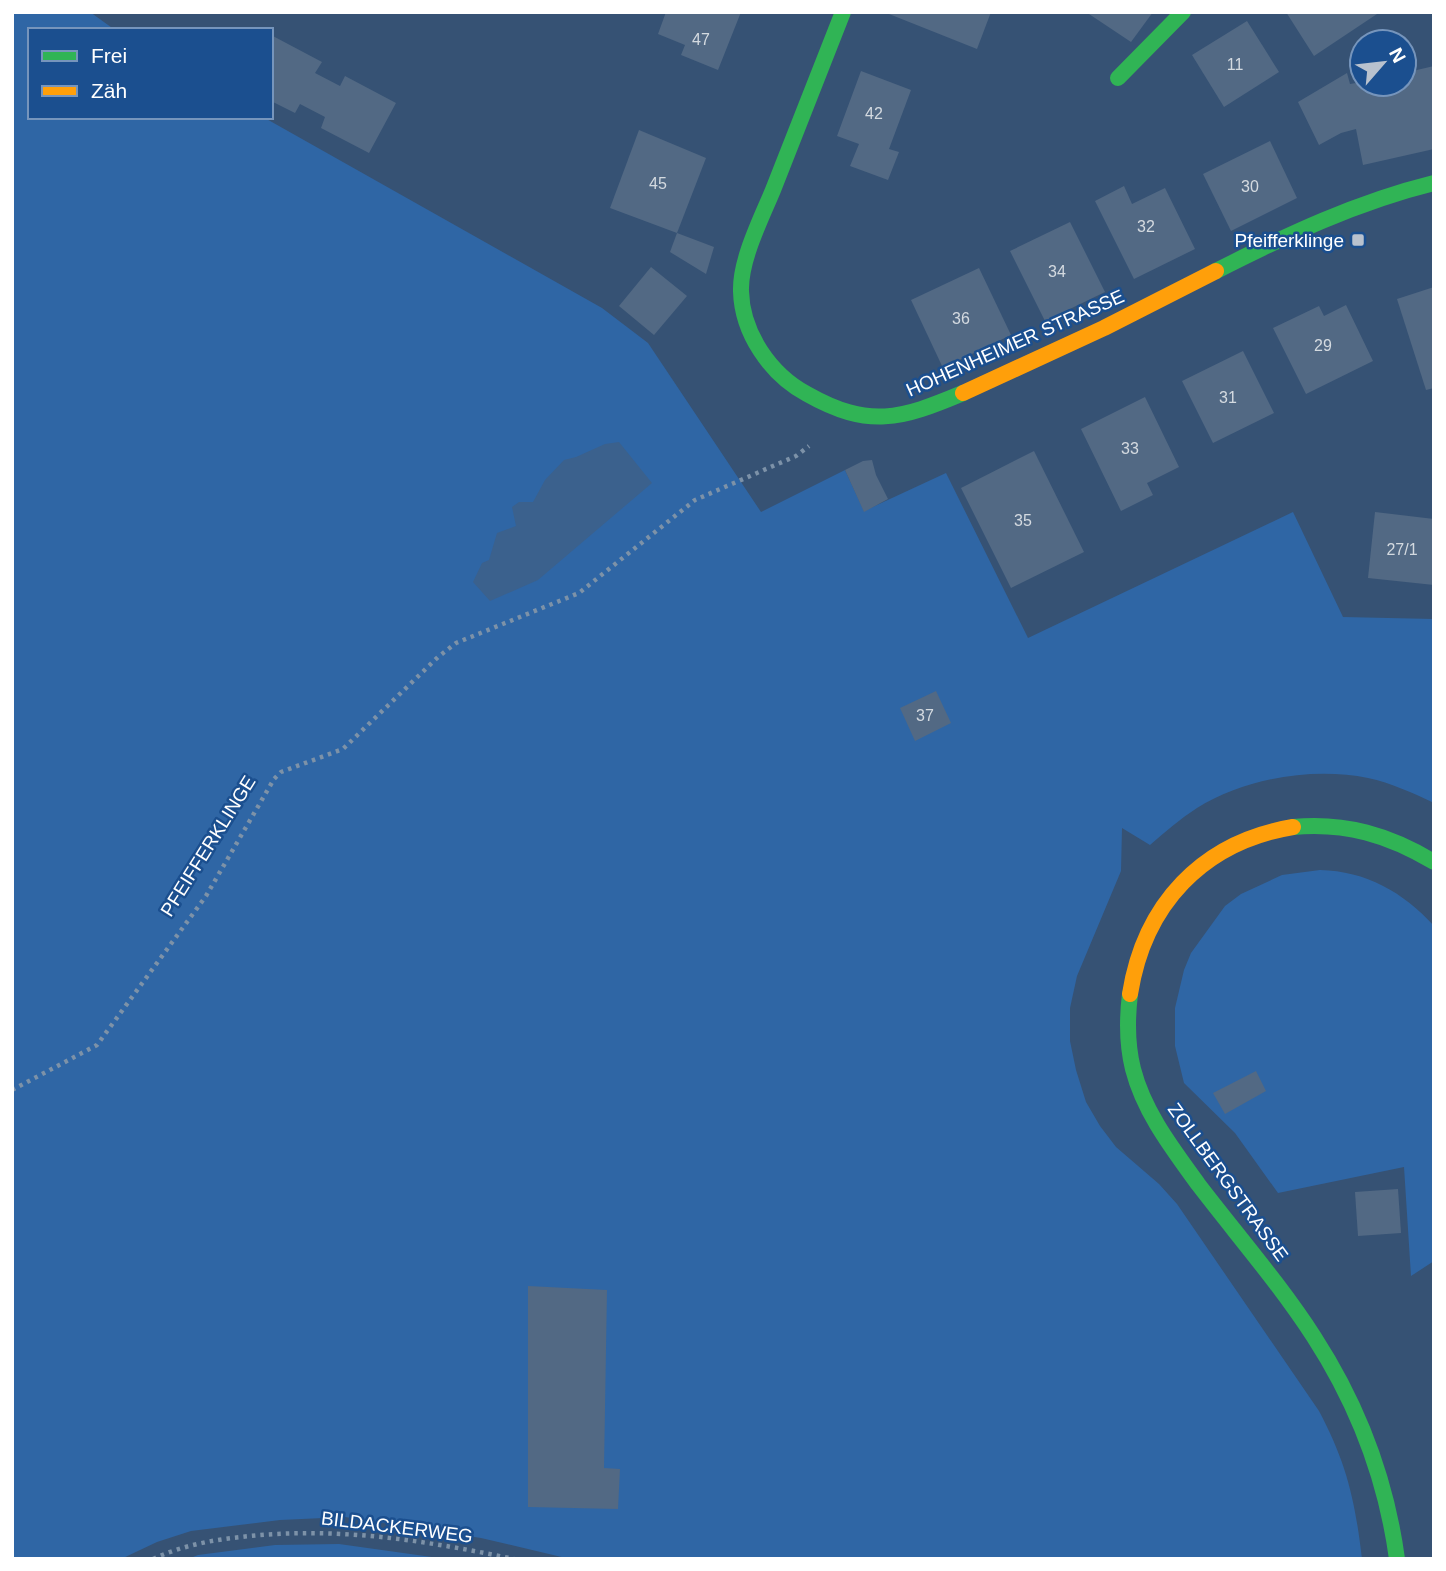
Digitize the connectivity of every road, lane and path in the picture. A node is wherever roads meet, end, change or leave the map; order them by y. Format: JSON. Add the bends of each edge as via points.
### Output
{"nodes":[{"id":1,"x":843,"y":12,"type":"edge"},
{"id":2,"x":1183,"y":12,"type":"edge"},
{"id":3,"x":1118,"y":78,"type":"dead end"},
{"id":4,"x":1434,"y":183,"type":"edge"},
{"id":5,"x":852,"y":413,"type":"junction"},
{"id":6,"x":1434,"y":862,"type":"edge"},
{"id":7,"x":12,"y":1090,"type":"edge"},
{"id":8,"x":153,"y":1559,"type":"edge"},
{"id":9,"x":514,"y":1559,"type":"edge"},
{"id":10,"x":1396,"y":1559,"type":"edge"}],
"edges":[{"from":1,"to":5,"type":"street","name":"HOHENHEIMER STRASSE","via":[[753,240],[741,292],[744,315],[766,359],[818,401]]},
{"from":2,"to":3,"type":"street"},
{"from":4,"to":5,"type":"street","name":"HOHENHEIMER STRASSE","via":[[1370,200],[1324,219],[1083,339],[922,410],[885,417]]},
{"from":5,"to":7,"type":"path","name":"PFEIFFERKLINGE","via":[[796,456],[695,500],[579,593],[456,643],[343,749],[281,772],[206,896],[97,1045]]},
{"from":6,"to":10,"type":"street","name":"ZOLLBERGSTRASSE","via":[[1394,839],[1328,824],[1282,828],[1236,843],[1196,869],[1150,925],[1138,959],[1128,1015],[1134,1068],[1160,1129],[1293,1307],[1350,1398],[1385,1489]]},
{"from":8,"to":9,"type":"path","name":"BILDACKERWEG","via":[[196,1543],[308,1531],[345,1532]]}]}
